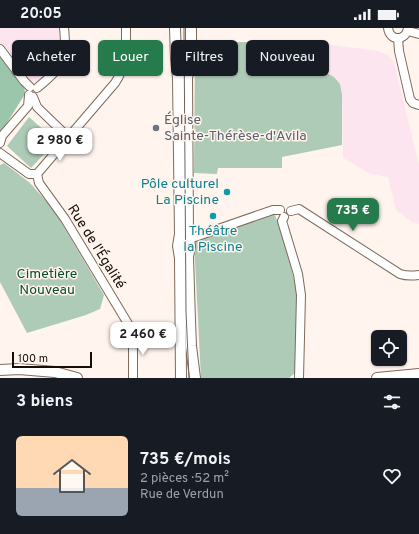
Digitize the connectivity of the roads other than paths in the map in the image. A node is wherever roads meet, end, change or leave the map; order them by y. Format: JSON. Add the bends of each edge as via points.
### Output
{"nodes":[{"id":1,"x":64,"y":28,"type":"edge"},
{"id":2,"x":126,"y":28,"type":"edge"},
{"id":3,"x":175,"y":28,"type":"edge"},
{"id":4,"x":191,"y":28,"type":"edge"},
{"id":5,"x":388,"y":28,"type":"edge"},
{"id":6,"x":408,"y":29,"type":"edge"},
{"id":7,"x":419,"y":34,"type":"edge"},
{"id":8,"x":398,"y":38,"type":"junction"},
{"id":9,"x":0,"y":49,"type":"edge"},
{"id":10,"x":32,"y":92,"type":"junction"},
{"id":11,"x":419,"y":106,"type":"edge"},
{"id":12,"x":68,"y":137,"type":"junction"},
{"id":13,"x":0,"y":143,"type":"edge"},
{"id":14,"x":0,"y":153,"type":"edge"},
{"id":15,"x":37,"y":174,"type":"junction"},
{"id":16,"x":282,"y":214,"type":"junction"},
{"id":17,"x":188,"y":238,"type":"junction"},
{"id":18,"x":419,"y":275,"type":"edge"},
{"id":19,"x":0,"y":370,"type":"edge"},
{"id":20,"x":419,"y":374,"type":"edge"},
{"id":21,"x":0,"y":376,"type":"edge"},
{"id":22,"x":55,"y":378,"type":"edge"},
{"id":23,"x":77,"y":378,"type":"edge"},
{"id":24,"x":133,"y":378,"type":"edge"},
{"id":25,"x":181,"y":378,"type":"edge"},
{"id":26,"x":195,"y":378,"type":"edge"},
{"id":27,"x":300,"y":378,"type":"edge"},
{"id":28,"x":377,"y":378,"type":"edge"}],
"edges":[{"from":1,"to":10,"type":"street","via":[[65,52],[60,66]]},
{"from":2,"to":12,"type":"street","via":[[126,55],[119,77]]},
{"from":3,"to":25,"type":"main road","via":[[178,78]]},
{"from":4,"to":17,"type":"main road","via":[[187,78]]},
{"from":5,"to":8,"type":"street","via":[[390,34]]},
{"from":6,"to":7,"type":"street"},
{"from":6,"to":8,"type":"street","via":[[405,35]]},
{"from":8,"to":11,"type":"street","via":[[410,99]]},
{"from":9,"to":10,"type":"street"},
{"from":10,"to":12,"type":"street","via":[[37,107]]},
{"from":10,"to":13,"type":"street","via":[[28,106],[2,136]]},
{"from":12,"to":15,"type":"street"},
{"from":14,"to":15,"type":"street","via":[[29,174]]},
{"from":15,"to":24,"type":"street","name":"Rue de l'Égalité","via":[[39,183],[65,219],[133,333]]},
{"from":16,"to":17,"type":"street","via":[[273,210]]},
{"from":16,"to":18,"type":"street","via":[[287,218],[291,211],[299,209],[400,274]]},
{"from":16,"to":27,"type":"street","via":[[301,295]]},
{"from":17,"to":26,"type":"main road","via":[[190,328]]},
{"from":19,"to":23,"type":"main road","via":[[55,372]]},
{"from":20,"to":28,"type":"main road"},
{"from":21,"to":22,"type":"main road","via":[[20,374]]}]}
